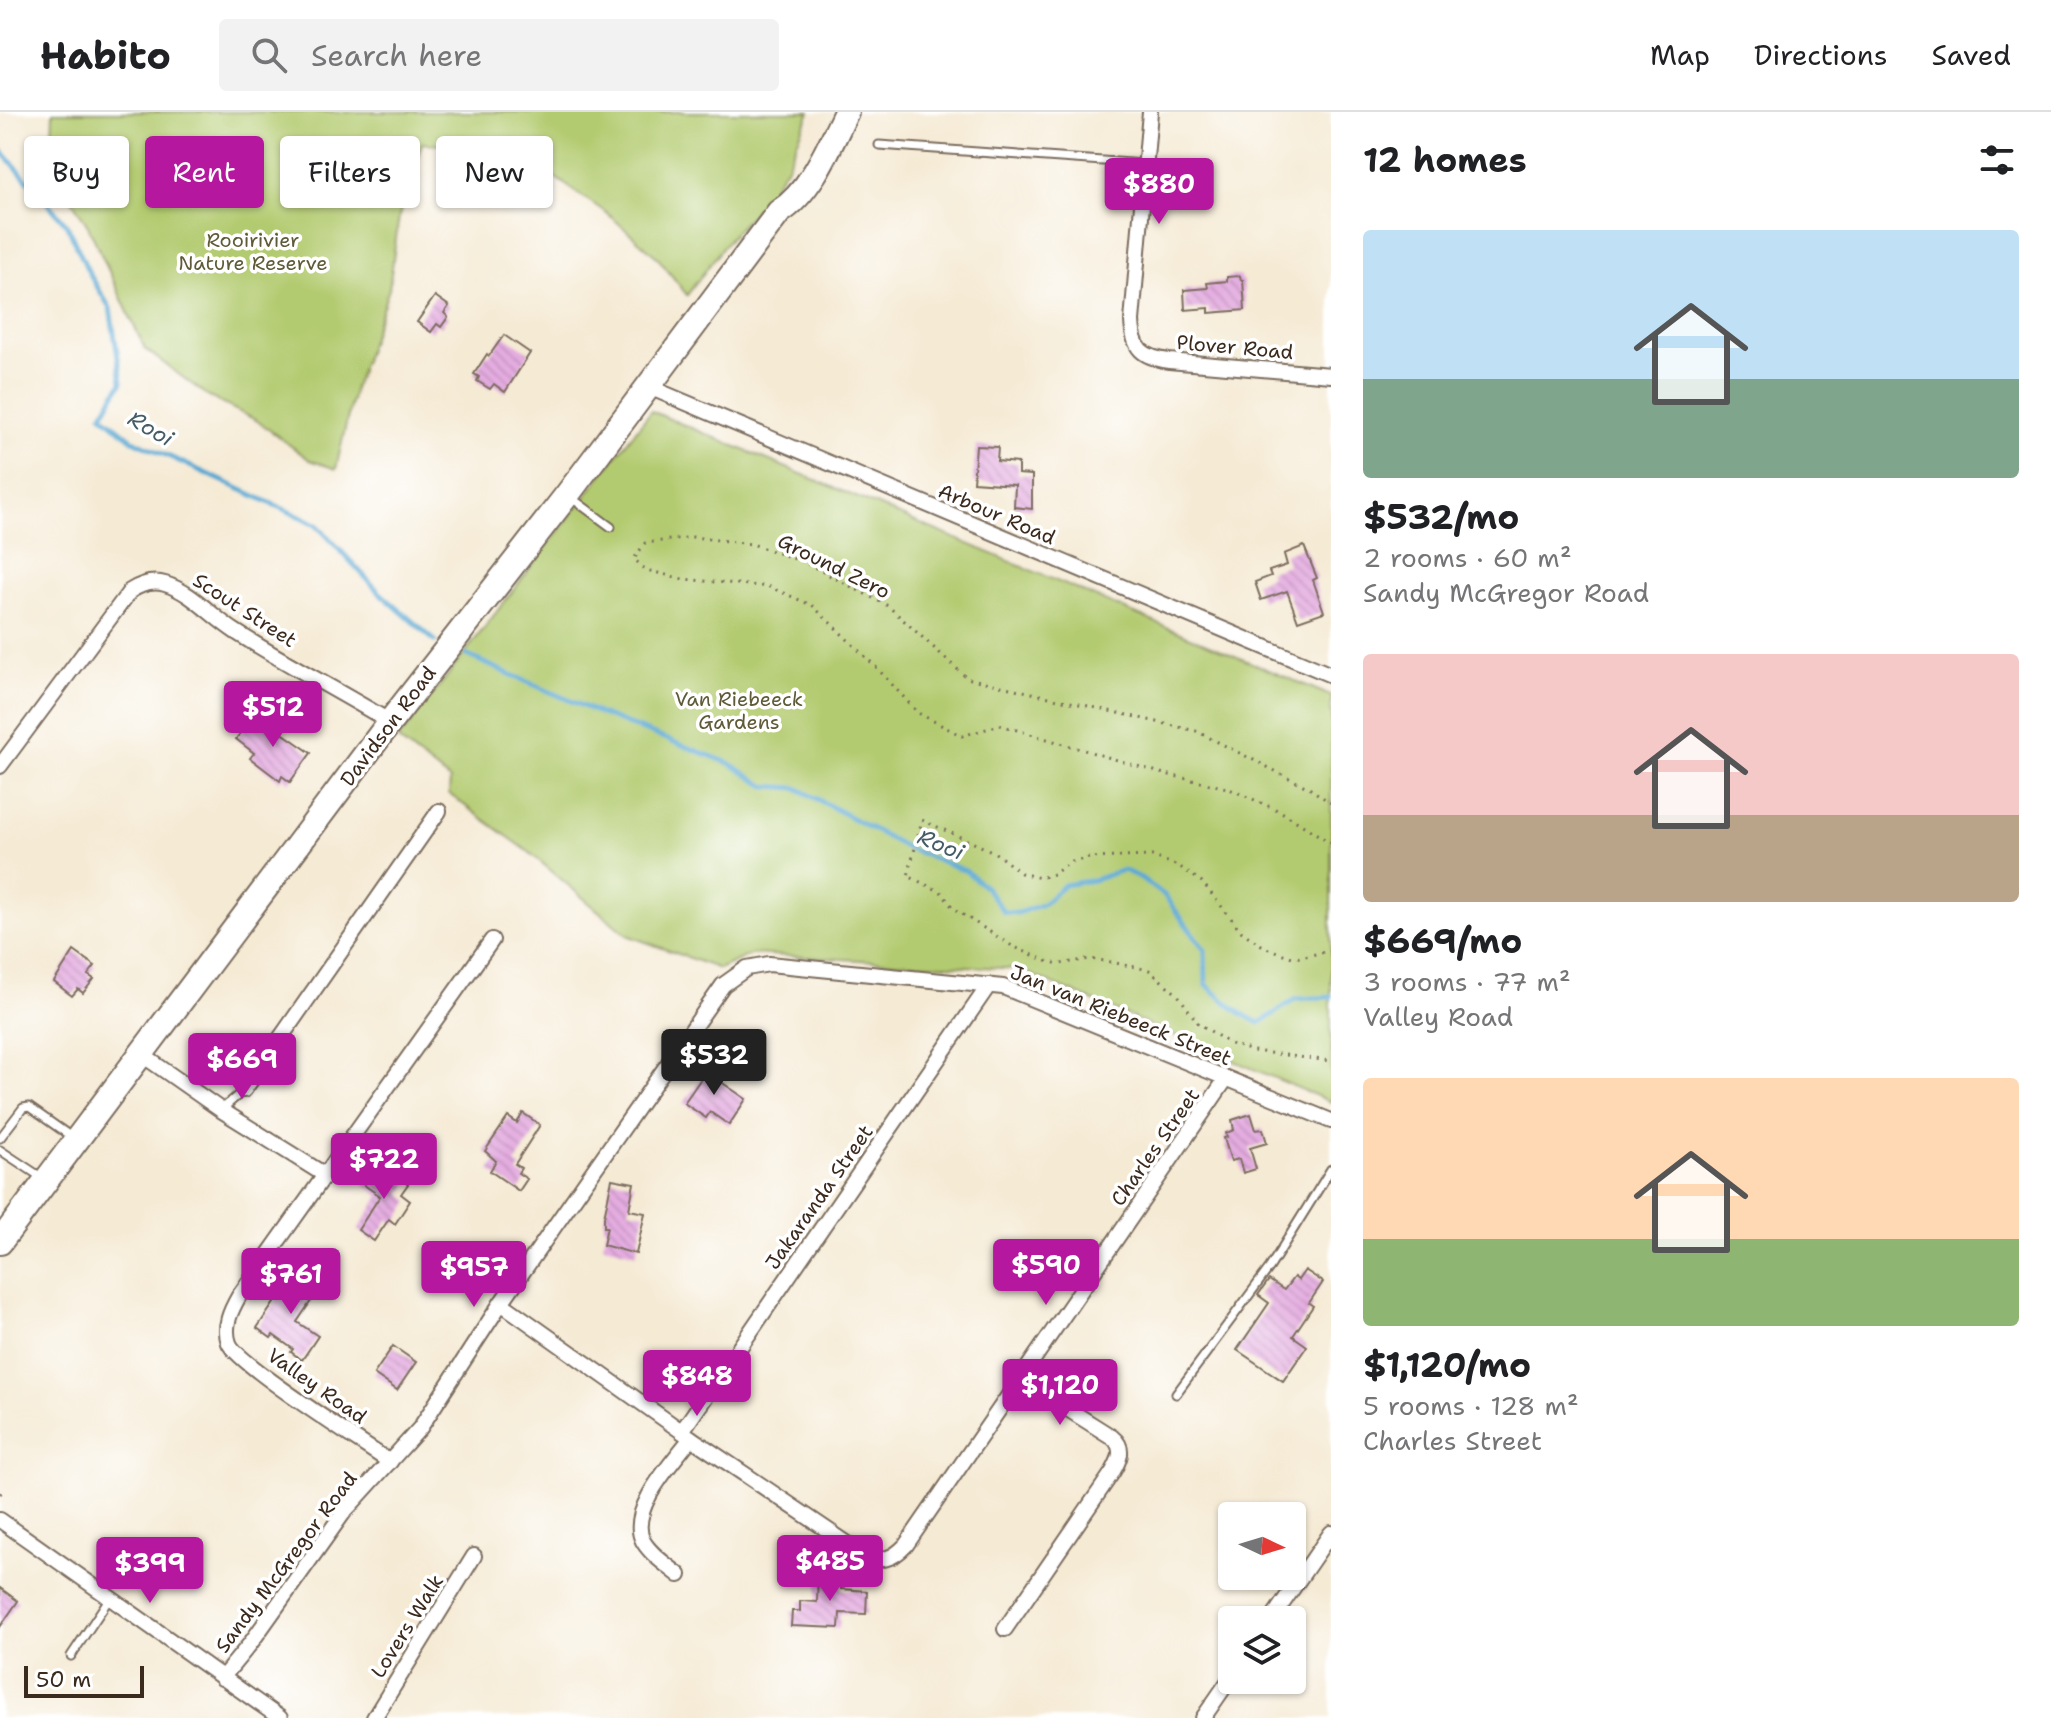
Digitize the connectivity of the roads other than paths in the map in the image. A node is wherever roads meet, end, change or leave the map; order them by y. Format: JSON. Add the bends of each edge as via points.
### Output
{"nodes":[{"id":1,"x":828,"y":112,"type":"edge"},
{"id":2,"x":846,"y":112,"type":"edge"},
{"id":3,"x":1150,"y":112,"type":"edge"},
{"id":4,"x":879,"y":145,"type":"dead end"},
{"id":5,"x":1145,"y":164,"type":"junction"},
{"id":6,"x":779,"y":212,"type":"junction"},
{"id":7,"x":1331,"y":375,"type":"edge"},
{"id":8,"x":649,"y":387,"type":"junction"},
{"id":9,"x":567,"y":495,"type":"junction"},
{"id":10,"x":611,"y":527,"type":"dead end"},
{"id":11,"x":1331,"y":675,"type":"edge"},
{"id":12,"x":390,"y":722,"type":"junction"},
{"id":13,"x":0,"y":766,"type":"edge"},
{"id":14,"x":439,"y":811,"type":"dead end"},
{"id":15,"x":492,"y":940,"type":"dead end"},
{"id":16,"x":747,"y":968,"type":"joint"},
{"id":17,"x":989,"y":985,"type":"junction"},
{"id":18,"x":141,"y":1054,"type":"junction"},
{"id":19,"x":1226,"y":1079,"type":"junction"},
{"id":20,"x":244,"y":1090,"type":"joint"},
{"id":21,"x":221,"y":1110,"type":"junction"},
{"id":22,"x":1331,"y":1121,"type":"edge"},
{"id":23,"x":0,"y":1138,"type":"edge"},
{"id":24,"x":76,"y":1141,"type":"junction"},
{"id":25,"x":0,"y":1150,"type":"edge"},
{"id":26,"x":1331,"y":1169,"type":"edge"},
{"id":27,"x":325,"y":1175,"type":"junction"},
{"id":28,"x":46,"y":1181,"type":"junction"},
{"id":29,"x":0,"y":1242,"type":"edge"},
{"id":30,"x":501,"y":1303,"type":"junction"},
{"id":31,"x":1020,"y":1379,"type":"junction"},
{"id":32,"x":1176,"y":1394,"type":"dead end"},
{"id":33,"x":687,"y":1435,"type":"junction"},
{"id":34,"x":390,"y":1462,"type":"junction"},
{"id":35,"x":0,"y":1520,"type":"edge"},
{"id":36,"x":1331,"y":1533,"type":"edge"},
{"id":37,"x":474,"y":1556,"type":"dead end"},
{"id":38,"x":679,"y":1575,"type":"dead end"},
{"id":39,"x":109,"y":1599,"type":"junction"},
{"id":40,"x":1281,"y":1606,"type":"edge"},
{"id":41,"x":1005,"y":1629,"type":"dead end"},
{"id":42,"x":71,"y":1656,"type":"dead end"},
{"id":43,"x":222,"y":1678,"type":"junction"},
{"id":44,"x":1220,"y":1694,"type":"edge"},
{"id":45,"x":280,"y":1718,"type":"edge"},
{"id":46,"x":374,"y":1718,"type":"edge"},
{"id":47,"x":1203,"y":1718,"type":"edge"}],
"edges":[{"from":1,"to":6,"type":"highway","name":"Davidson Road"},
{"from":2,"to":6,"type":"highway","name":"Davidson Road","via":[[812,175]]},
{"from":3,"to":5,"type":"street","name":"Plover Road"},
{"from":4,"to":5,"type":"lane"},
{"from":5,"to":7,"type":"street","name":"Plover Road","via":[[1132,321],[1136,343],[1147,357]]},
{"from":6,"to":8,"type":"highway","name":"Davidson Road"},
{"from":8,"to":9,"type":"highway","name":"Davidson Road"},
{"from":8,"to":11,"type":"street","name":"Arbour Road"},
{"from":9,"to":10,"type":"lane"},
{"from":9,"to":12,"type":"highway","name":"Davidson Road"},
{"from":12,"to":13,"type":"street","name":"Scout Street","via":[[233,631],[184,594],[160,583],[139,585]]},
{"from":12,"to":18,"type":"highway","name":"Davidson Road"},
{"from":14,"to":20,"type":"street"},
{"from":15,"to":27,"type":"street","name":"Valley Road"},
{"from":16,"to":17,"type":"street","name":"Jan van Riebeeck Street","via":[[784,965]]},
{"from":16,"to":30,"type":"street","name":"Sandy McGregor Road","via":[[723,985]]},
{"from":17,"to":19,"type":"street","name":"Jan van Riebeeck Street","via":[[1018,992]]},
{"from":17,"to":33,"type":"street","name":"Jakaranda Street"},
{"from":18,"to":21,"type":"street"},
{"from":18,"to":24,"type":"highway","name":"Davidson Road"},
{"from":19,"to":22,"type":"street","name":"Jan van Riebeeck Street"},
{"from":19,"to":31,"type":"street","name":"Charles Street"},
{"from":20,"to":21,"type":"lane"},
{"from":21,"to":27,"type":"street"},
{"from":23,"to":24,"type":"lane","via":[[29,1107]]},
{"from":24,"to":28,"type":"highway","name":"Davidson Road"},
{"from":25,"to":28,"type":"lane"},
{"from":26,"to":32,"type":"lane","via":[[1270,1267]]},
{"from":27,"to":34,"type":"street","name":"Valley Road","via":[[231,1310],[229,1342],[275,1384]]},
{"from":28,"to":29,"type":"highway","name":"Davidson Road"},
{"from":30,"to":33,"type":"street","name":"Charles Street"},
{"from":30,"to":34,"type":"street","name":"Sandy McGregor Road","via":[[420,1428]]},
{"from":31,"to":33,"type":"street","name":"Charles Street","via":[[906,1545],[882,1561],[863,1554]]},
{"from":31,"to":41,"type":"street","via":[[1112,1437],[1120,1452],[1112,1473]]},
{"from":33,"to":38,"type":"street","name":"Jakaranda Street","via":[[645,1503],[639,1524],[650,1550]]},
{"from":34,"to":43,"type":"street","name":"Sandy McGregor Road","via":[[344,1512]]},
{"from":35,"to":39,"type":"street"},
{"from":36,"to":40,"type":"street"},
{"from":37,"to":46,"type":"street","name":"Lovers Walk"},
{"from":39,"to":42,"type":"lane"},
{"from":39,"to":43,"type":"street"},
{"from":43,"to":45,"type":"street"},
{"from":44,"to":47,"type":"street"}]}
